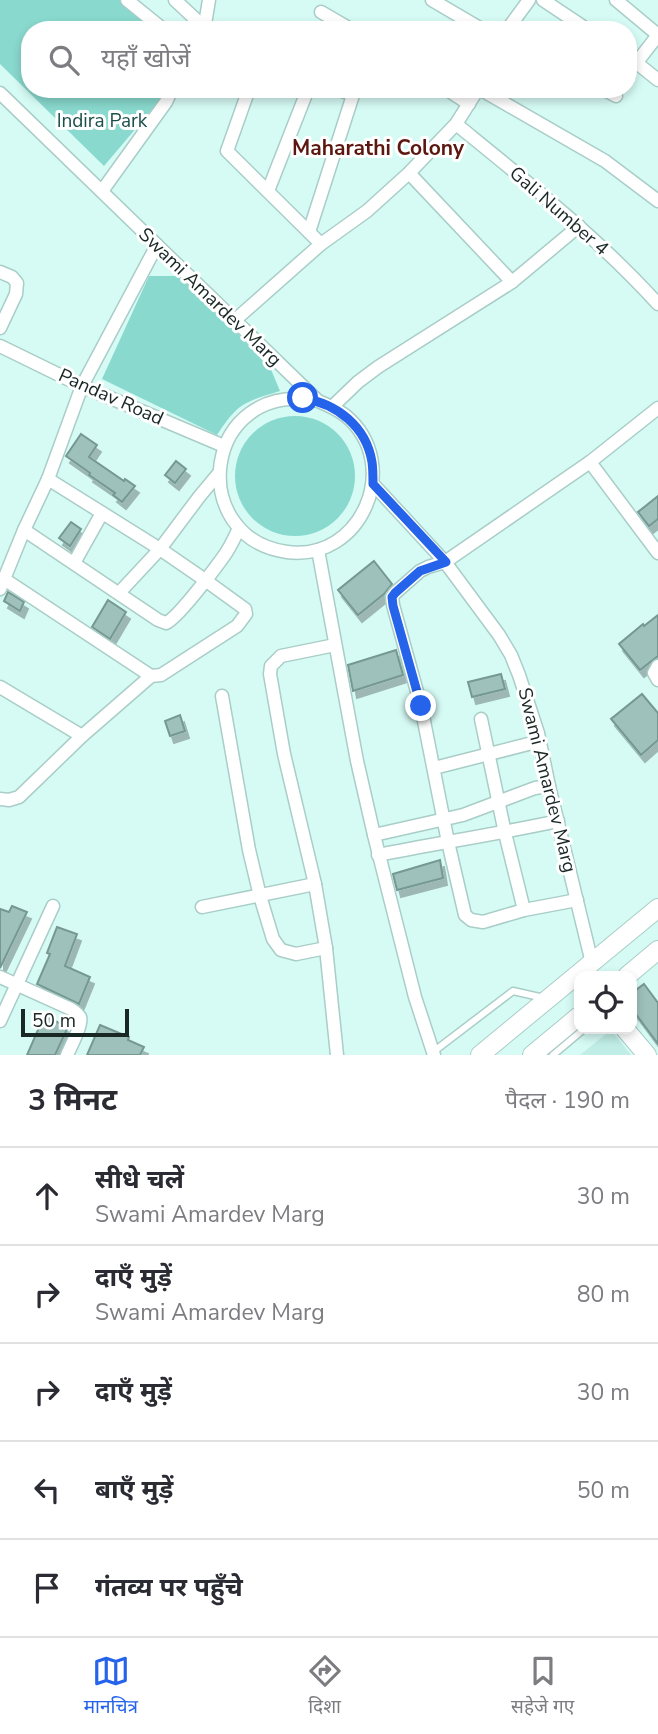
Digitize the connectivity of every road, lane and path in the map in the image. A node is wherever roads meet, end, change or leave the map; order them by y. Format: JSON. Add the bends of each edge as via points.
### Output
{"nodes":[{"id":1,"x":127,"y":0,"type":"edge"},
{"id":2,"x":175,"y":0,"type":"edge"},
{"id":3,"x":209,"y":0,"type":"edge"},
{"id":4,"x":432,"y":0,"type":"edge"},
{"id":5,"x":529,"y":0,"type":"edge"},
{"id":6,"x":543,"y":0,"type":"edge"},
{"id":7,"x":616,"y":0,"type":"edge"},
{"id":8,"x":321,"y":12,"type":"dead end"},
{"id":9,"x":153,"y":21,"type":"edge"},
{"id":10,"x":197,"y":21,"type":"edge"},
{"id":11,"x":206,"y":21,"type":"edge"},
{"id":12,"x":336,"y":21,"type":"edge"},
{"id":13,"x":468,"y":21,"type":"edge"},
{"id":14,"x":514,"y":21,"type":"edge"},
{"id":15,"x":574,"y":21,"type":"edge"},
{"id":16,"x":658,"y":35,"type":"edge"},
{"id":17,"x":637,"y":54,"type":"edge"},
{"id":18,"x":637,"y":63,"type":"edge"},
{"id":19,"x":658,"y":80,"type":"edge"},
{"id":20,"x":0,"y":93,"type":"edge"},
{"id":21,"x":168,"y":98,"type":"edge"},
{"id":22,"x":246,"y":98,"type":"edge"},
{"id":23,"x":304,"y":98,"type":"edge"},
{"id":24,"x":352,"y":98,"type":"edge"},
{"id":25,"x":460,"y":98,"type":"edge"},
{"id":26,"x":473,"y":98,"type":"edge"},
{"id":27,"x":495,"y":98,"type":"edge"},
{"id":28,"x":469,"y":104,"type":"junction"},
{"id":29,"x":456,"y":124,"type":"junction"},
{"id":30,"x":410,"y":173,"type":"junction"},
{"id":31,"x":102,"y":191,"type":"junction"},
{"id":32,"x":268,"y":191,"type":"junction"},
{"id":33,"x":658,"y":201,"type":"edge"},
{"id":34,"x":579,"y":226,"type":"junction"},
{"id":35,"x":309,"y":232,"type":"junction"},
{"id":36,"x":321,"y":244,"type":"junction"},
{"id":37,"x":157,"y":245,"type":"junction"},
{"id":38,"x":0,"y":272,"type":"edge"},
{"id":39,"x":512,"y":282,"type":"junction"},
{"id":40,"x":658,"y":304,"type":"edge"},
{"id":41,"x":234,"y":320,"type":"junction"},
{"id":42,"x":0,"y":328,"type":"edge"},
{"id":43,"x":0,"y":345,"type":"edge"},
{"id":44,"x":82,"y":386,"type":"junction"},
{"id":45,"x":318,"y":401,"type":"junction"},
{"id":46,"x":332,"y":407,"type":"junction"},
{"id":47,"x":658,"y":408,"type":"edge"},
{"id":48,"x":224,"y":446,"type":"junction"},
{"id":49,"x":590,"y":462,"type":"junction"},
{"id":50,"x":219,"y":473,"type":"junction"},
{"id":51,"x":48,"y":479,"type":"junction"},
{"id":52,"x":373,"y":484,"type":"junction"},
{"id":53,"x":102,"y":513,"type":"junction"},
{"id":54,"x":239,"y":528,"type":"junction"},
{"id":55,"x":24,"y":530,"type":"junction"},
{"id":56,"x":160,"y":549,"type":"junction"},
{"id":57,"x":318,"y":550,"type":"junction"},
{"id":58,"x":658,"y":553,"type":"edge"},
{"id":59,"x":446,"y":562,"type":"junction"},
{"id":60,"x":74,"y":563,"type":"junction"},
{"id":61,"x":205,"y":580,"type":"junction"},
{"id":62,"x":2,"y":584,"type":"edge"},
{"id":63,"x":119,"y":593,"type":"junction"},
{"id":64,"x":335,"y":645,"type":"junction"},
{"id":65,"x":658,"y":666,"type":"edge"},
{"id":66,"x":151,"y":677,"type":"junction"},
{"id":67,"x":658,"y":680,"type":"edge"},
{"id":68,"x":0,"y":687,"type":"edge"},
{"id":69,"x":222,"y":696,"type":"dead end"},
{"id":70,"x":481,"y":719,"type":"dead end"},
{"id":71,"x":82,"y":736,"type":"junction"},
{"id":72,"x":540,"y":741,"type":"junction"},
{"id":73,"x":488,"y":754,"type":"junction"},
{"id":74,"x":433,"y":768,"type":"junction"},
{"id":75,"x":549,"y":786,"type":"junction"},
{"id":76,"x":0,"y":799,"type":"edge"},
{"id":77,"x":499,"y":803,"type":"junction"},
{"id":78,"x":443,"y":819,"type":"junction"},
{"id":79,"x":558,"y":821,"type":"junction"},
{"id":80,"x":505,"y":833,"type":"junction"},
{"id":81,"x":374,"y":835,"type":"junction"},
{"id":82,"x":448,"y":842,"type":"junction"},
{"id":83,"x":378,"y":855,"type":"junction"},
{"id":84,"x":315,"y":884,"type":"junction"},
{"id":85,"x":260,"y":896,"type":"junction"},
{"id":86,"x":577,"y":900,"type":"junction"},
{"id":87,"x":53,"y":906,"type":"dead end"},
{"id":88,"x":202,"y":907,"type":"dead end"},
{"id":89,"x":658,"y":908,"type":"edge"},
{"id":90,"x":524,"y":910,"type":"junction"},
{"id":91,"x":326,"y":948,"type":"junction"},
{"id":92,"x":658,"y":950,"type":"edge"},
{"id":93,"x":594,"y":969,"type":"edge"},
{"id":94,"x":633,"y":971,"type":"edge"},
{"id":95,"x":0,"y":977,"type":"edge"},
{"id":96,"x":17,"y":985,"type":"junction"},
{"id":97,"x":548,"y":999,"type":"junction"},
{"id":98,"x":574,"y":1020,"type":"edge"},
{"id":99,"x":0,"y":1021,"type":"edge"},
{"id":100,"x":578,"y":1034,"type":"edge"},
{"id":101,"x":629,"y":1034,"type":"edge"},
{"id":102,"x":431,"y":1054,"type":"edge"},
{"id":103,"x":67,"y":1055,"type":"edge"},
{"id":104,"x":337,"y":1055,"type":"edge"},
{"id":105,"x":480,"y":1055,"type":"edge"},
{"id":106,"x":532,"y":1055,"type":"edge"},
{"id":107,"x":553,"y":1055,"type":"edge"},
{"id":108,"x":646,"y":1055,"type":"edge"}],
"edges":[{"from":1,"to":9,"type":"street"},
{"from":2,"to":10,"type":"street"},
{"from":3,"to":11,"type":"street"},
{"from":4,"to":13,"type":"street"},
{"from":5,"to":14,"type":"street"},
{"from":6,"to":15,"type":"street"},
{"from":7,"to":16,"type":"street"},
{"from":8,"to":12,"type":"street"},
{"from":16,"to":17,"type":"street"},
{"from":18,"to":19,"type":"street"},
{"from":20,"to":31,"type":"street","name":"Swami Amardev Marg"},
{"from":21,"to":31,"type":"street"},
{"from":22,"to":32,"type":"street","via":[[227,151]]},
{"from":23,"to":32,"type":"street"},
{"from":24,"to":35,"type":"street"},
{"from":25,"to":28,"type":"street"},
{"from":26,"to":28,"type":"street"},
{"from":27,"to":33,"type":"street","via":[[604,161]]},
{"from":28,"to":29,"type":"street"},
{"from":29,"to":30,"type":"street"},
{"from":29,"to":34,"type":"street","name":"Gali Number 4"},
{"from":30,"to":36,"type":"street","via":[[368,211]]},
{"from":30,"to":39,"type":"street"},
{"from":31,"to":37,"type":"street","name":"Swami Amardev Marg"},
{"from":32,"to":35,"type":"street"},
{"from":34,"to":39,"type":"street"},
{"from":34,"to":40,"type":"street","name":"Gali Number 4"},
{"from":35,"to":36,"type":"street"},
{"from":36,"to":41,"type":"street"},
{"from":37,"to":41,"type":"street","name":"Swami Amardev Marg"},
{"from":37,"to":44,"type":"street"},
{"from":38,"to":42,"type":"street","via":[[17,283]]},
{"from":39,"to":46,"type":"street","via":[[378,367]]},
{"from":41,"to":45,"type":"street","name":"Swami Amardev Marg"},
{"from":43,"to":44,"type":"street","name":"Pandav Road"},
{"from":44,"to":48,"type":"street","name":"Pandav Road"},
{"from":44,"to":51,"type":"street"},
{"from":45,"to":46,"type":"street","name":"Swami Amardev Marg"},
{"from":45,"to":48,"type":"street","via":[[290,398],[260,407],[234,429]]},
{"from":46,"to":52,"type":"street","name":"Swami Amardev Marg","via":[[356,426],[368,446]]},
{"from":47,"to":49,"type":"street"},
{"from":48,"to":50,"type":"street"},
{"from":49,"to":58,"type":"street"},
{"from":49,"to":59,"type":"street"},
{"from":50,"to":54,"type":"street","via":[[227,508]]},
{"from":50,"to":56,"type":"street"},
{"from":51,"to":53,"type":"street"},
{"from":51,"to":55,"type":"street"},
{"from":52,"to":57,"type":"street","via":[[355,526]]},
{"from":52,"to":59,"type":"street","name":"Swami Amardev Marg"},
{"from":53,"to":56,"type":"street"},
{"from":53,"to":60,"type":"street"},
{"from":54,"to":57,"type":"street","via":[[258,544],[287,552]]},
{"from":54,"to":61,"type":"street"},
{"from":55,"to":60,"type":"street"},
{"from":55,"to":62,"type":"street"},
{"from":56,"to":61,"type":"street"},
{"from":56,"to":63,"type":"street"},
{"from":57,"to":64,"type":"street"},
{"from":59,"to":72,"type":"street","name":"Swami Amardev Marg","via":[[511,655]]},
{"from":59,"to":74,"type":"street","via":[[420,571],[392,597]]},
{"from":60,"to":63,"type":"street"},
{"from":61,"to":63,"type":"street","via":[[166,623]]},
{"from":61,"to":66,"type":"street","via":[[245,609],[243,620],[191,657]]},
{"from":62,"to":66,"type":"street"},
{"from":64,"to":81,"type":"street"},
{"from":64,"to":84,"type":"street","via":[[281,656],[270,674]]},
{"from":65,"to":67,"type":"street","via":[[654,674]]},
{"from":66,"to":71,"type":"street"},
{"from":68,"to":71,"type":"street"},
{"from":69,"to":85,"type":"street"},
{"from":70,"to":73,"type":"street"},
{"from":71,"to":76,"type":"street","via":[[19,797]]},
{"from":72,"to":73,"type":"street"},
{"from":72,"to":75,"type":"street","name":"Swami Amardev Marg"},
{"from":73,"to":74,"type":"street"},
{"from":73,"to":77,"type":"street"},
{"from":74,"to":78,"type":"street"},
{"from":75,"to":77,"type":"street"},
{"from":75,"to":79,"type":"street","name":"Swami Amardev Marg"},
{"from":77,"to":78,"type":"street"},
{"from":77,"to":80,"type":"street"},
{"from":78,"to":81,"type":"street"},
{"from":78,"to":82,"type":"street"},
{"from":79,"to":80,"type":"street"},
{"from":79,"to":86,"type":"street","name":"Swami Amardev Marg"},
{"from":80,"to":82,"type":"street"},
{"from":80,"to":90,"type":"street"},
{"from":81,"to":83,"type":"street"},
{"from":82,"to":83,"type":"street"},
{"from":82,"to":90,"type":"street","via":[[468,918],[483,922]]},
{"from":83,"to":102,"type":"street"},
{"from":84,"to":85,"type":"street"},
{"from":84,"to":91,"type":"street"},
{"from":85,"to":88,"type":"street"},
{"from":85,"to":91,"type":"street","via":[[281,950],[296,954]]},
{"from":86,"to":90,"type":"street"},
{"from":86,"to":93,"type":"street","name":"Swami Amardev Marg"},
{"from":87,"to":96,"type":"street"},
{"from":89,"to":93,"type":"main road"},
{"from":91,"to":104,"type":"street"},
{"from":92,"to":94,"type":"main road"},
{"from":93,"to":97,"type":"main road"},
{"from":95,"to":96,"type":"street"},
{"from":96,"to":99,"type":"street"},
{"from":96,"to":103,"type":"street","via":[[78,1013],[80,1023]]},
{"from":97,"to":102,"type":"lane","via":[[513,991]]},
{"from":97,"to":105,"type":"main road"},
{"from":98,"to":106,"type":"main road"},
{"from":100,"to":107,"type":"lane"},
{"from":101,"to":108,"type":"main road"}]}
